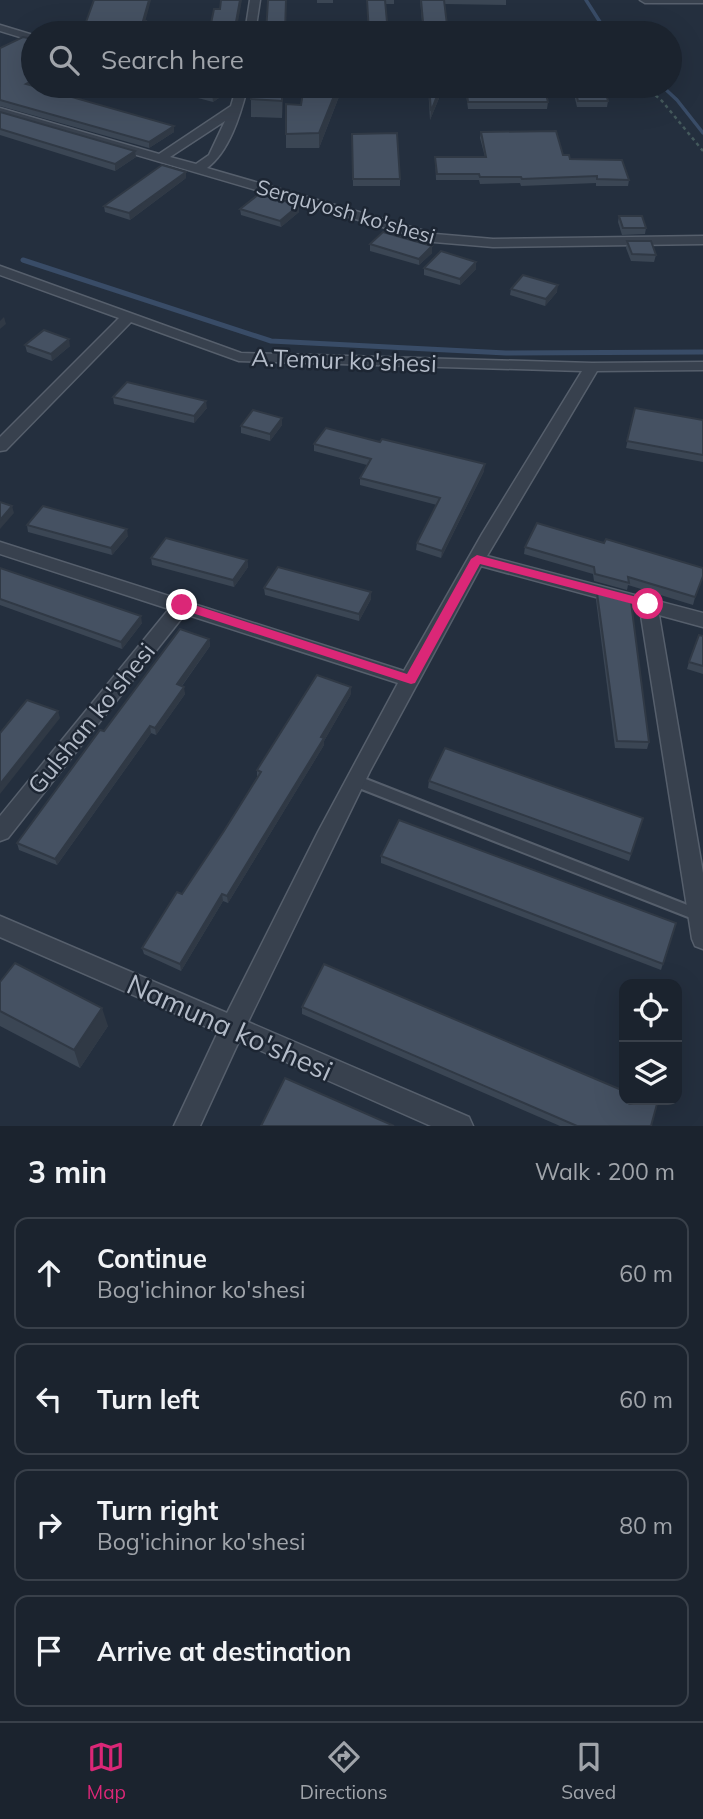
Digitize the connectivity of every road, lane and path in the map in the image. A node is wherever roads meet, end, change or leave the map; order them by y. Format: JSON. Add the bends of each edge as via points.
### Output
{"nodes":[{"id":1,"x":255,"y":0,"type":"edge"},
{"id":2,"x":645,"y":0,"type":"edge"},
{"id":3,"x":703,"y":1,"type":"edge"},
{"id":4,"x":252,"y":21,"type":"edge"},
{"id":5,"x":0,"y":28,"type":"edge"},
{"id":6,"x":21,"y":34,"type":"edge"},
{"id":7,"x":239,"y":98,"type":"edge"},
{"id":8,"x":659,"y":98,"type":"edge"},
{"id":9,"x":236,"y":108,"type":"junction"},
{"id":10,"x":0,"y":111,"type":"edge"},
{"id":11,"x":703,"y":151,"type":"edge"},
{"id":12,"x":161,"y":158,"type":"junction"},
{"id":13,"x":197,"y":169,"type":"junction"},
{"id":14,"x":703,"y":240,"type":"edge"},
{"id":15,"x":0,"y":270,"type":"edge"},
{"id":16,"x":128,"y":317,"type":"junction"},
{"id":17,"x":703,"y":366,"type":"edge"},
{"id":18,"x":592,"y":367,"type":"junction"},
{"id":19,"x":0,"y":446,"type":"edge"},
{"id":20,"x":0,"y":548,"type":"edge"},
{"id":21,"x":477,"y":559,"type":"junction"},
{"id":22,"x":648,"y":604,"type":"junction"},
{"id":23,"x":182,"y":605,"type":"junction"},
{"id":24,"x":703,"y":621,"type":"edge"},
{"id":25,"x":411,"y":680,"type":"junction"},
{"id":26,"x":356,"y":782,"type":"junction"},
{"id":27,"x":0,"y":832,"type":"edge"},
{"id":28,"x":697,"y":871,"type":"edge"},
{"id":29,"x":700,"y":916,"type":"junction"},
{"id":30,"x":0,"y":926,"type":"edge"},
{"id":31,"x":703,"y":939,"type":"edge"},
{"id":32,"x":232,"y":1028,"type":"junction"},
{"id":33,"x":187,"y":1126,"type":"edge"},
{"id":34,"x":460,"y":1126,"type":"edge"}],
"edges":[{"from":1,"to":4,"type":"street"},
{"from":2,"to":3,"type":"street"},
{"from":5,"to":6,"type":"street"},
{"from":7,"to":9,"type":"street"},
{"from":8,"to":11,"type":"path"},
{"from":9,"to":12,"type":"street"},
{"from":9,"to":13,"type":"street","via":[[214,157]]},
{"from":10,"to":12,"type":"street","name":"Serquyosh ko'shesi"},
{"from":12,"to":13,"type":"street","name":"Serquyosh ko'shesi"},
{"from":13,"to":14,"type":"street","name":"Serquyosh ko'shesi","via":[[434,238],[493,243]]},
{"from":15,"to":16,"type":"street","name":"A.Temur ko'shesi"},
{"from":16,"to":18,"type":"street","name":"A.Temur ko'shesi","via":[[239,357]]},
{"from":16,"to":19,"type":"street"},
{"from":17,"to":18,"type":"street","name":"A.Temur ko'shesi"},
{"from":18,"to":21,"type":"street"},
{"from":20,"to":23,"type":"street"},
{"from":21,"to":22,"type":"street"},
{"from":21,"to":25,"type":"street"},
{"from":22,"to":24,"type":"street"},
{"from":22,"to":28,"type":"street"},
{"from":23,"to":25,"type":"street"},
{"from":23,"to":27,"type":"street","name":"Gulshan ko'shesi"},
{"from":25,"to":26,"type":"street"},
{"from":26,"to":29,"type":"lane"},
{"from":26,"to":32,"type":"street"},
{"from":28,"to":29,"type":"street"},
{"from":29,"to":31,"type":"street"},
{"from":30,"to":32,"type":"street","name":"Namuna ko'shesi"},
{"from":32,"to":33,"type":"street"},
{"from":32,"to":34,"type":"street","name":"Namuna ko'shesi"}]}
